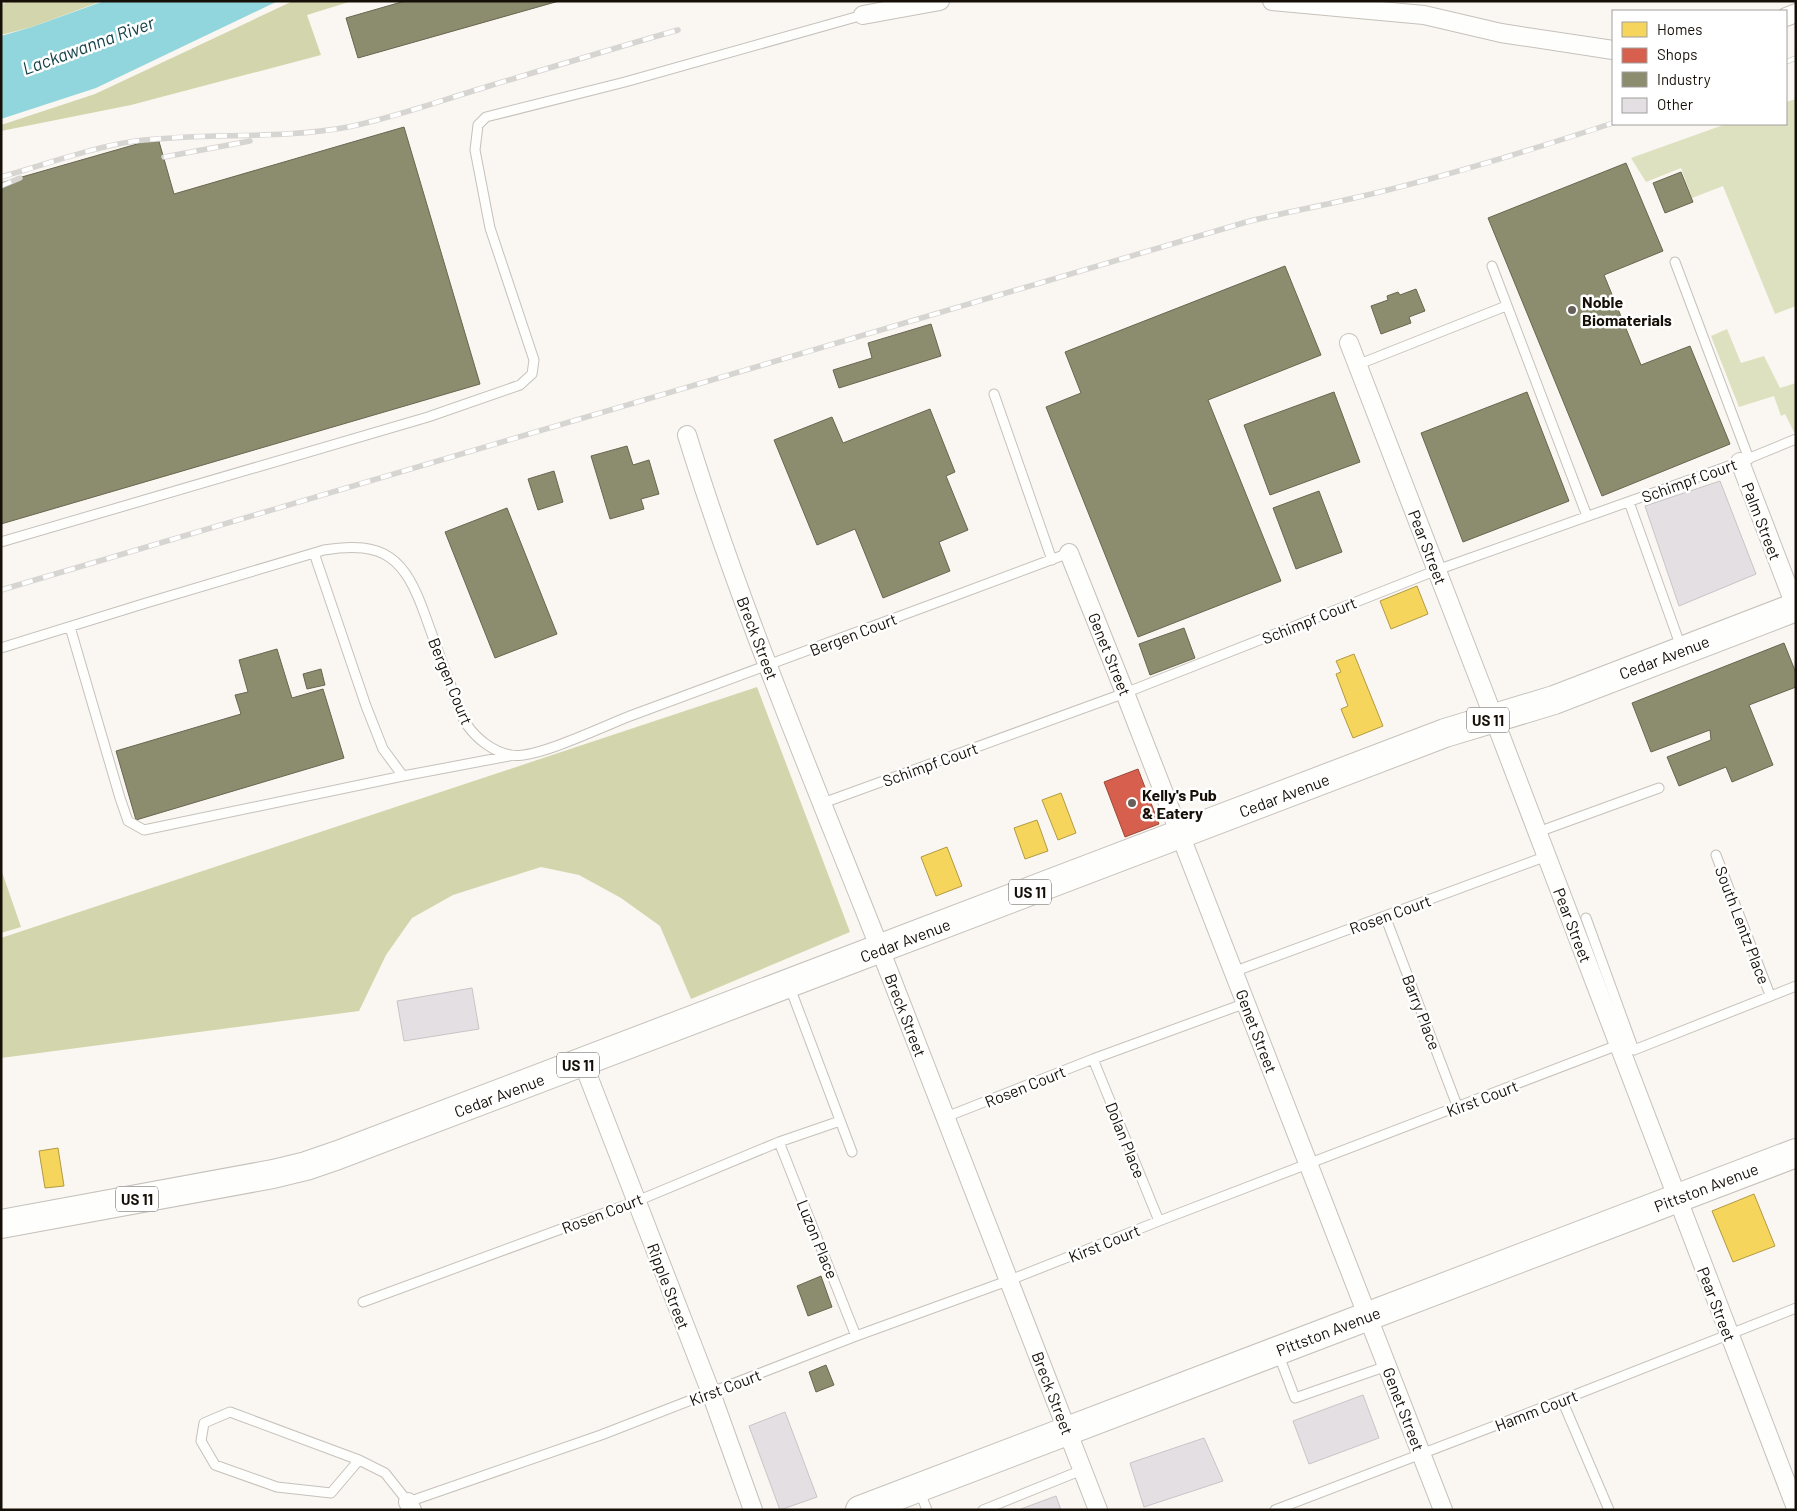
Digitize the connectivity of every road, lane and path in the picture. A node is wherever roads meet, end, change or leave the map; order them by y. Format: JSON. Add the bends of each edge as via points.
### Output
{"nodes":[{"id":1,"x":11,"y":1,"type":"edge"},
{"id":2,"x":940,"y":1,"type":"edge"},
{"id":3,"x":1272,"y":1,"type":"edge"},
{"id":4,"x":1,"y":4,"type":"edge"},
{"id":5,"x":863,"y":15,"type":"joint"},
{"id":6,"x":1612,"y":50,"type":"edge"},
{"id":7,"x":1674,"y":262,"type":"dead end"},
{"id":8,"x":1492,"y":266,"type":"dead end"},
{"id":9,"x":1506,"y":306,"type":"junction"},
{"id":10,"x":1349,"y":343,"type":"dead end"},
{"id":11,"x":1357,"y":365,"type":"junction"},
{"id":12,"x":994,"y":394,"type":"dead end"},
{"id":13,"x":687,"y":435,"type":"dead end"},
{"id":14,"x":1796,"y":439,"type":"edge"},
{"id":15,"x":1744,"y":461,"type":"junction"},
{"id":16,"x":1629,"y":502,"type":"junction"},
{"id":17,"x":1587,"y":516,"type":"junction"},
{"id":18,"x":1,"y":542,"type":"edge"},
{"id":19,"x":314,"y":553,"type":"junction"},
{"id":20,"x":1069,"y":553,"type":"joint"},
{"id":21,"x":1052,"y":560,"type":"junction"},
{"id":22,"x":1437,"y":570,"type":"junction"},
{"id":23,"x":1796,"y":607,"type":"edge"},
{"id":24,"x":70,"y":627,"type":"junction"},
{"id":25,"x":1,"y":648,"type":"edge"},
{"id":26,"x":1682,"y":650,"type":"junction"},
{"id":27,"x":768,"y":666,"type":"junction"},
{"id":28,"x":1125,"y":693,"type":"junction"},
{"id":29,"x":1494,"y":718,"type":"junction"},
{"id":30,"x":512,"y":756,"type":"junction"},
{"id":31,"x":403,"y":776,"type":"junction"},
{"id":32,"x":1659,"y":788,"type":"dead end"},
{"id":33,"x":823,"y":803,"type":"junction"},
{"id":34,"x":1538,"y":832,"type":"junction"},
{"id":35,"x":1180,"y":835,"type":"junction"},
{"id":36,"x":1547,"y":856,"type":"junction"},
{"id":37,"x":1716,"y":856,"type":"dead end"},
{"id":38,"x":1386,"y":916,"type":"junction"},
{"id":39,"x":1586,"y":918,"type":"dead end"},
{"id":40,"x":881,"y":950,"type":"junction"},
{"id":41,"x":1234,"y":972,"type":"junction"},
{"id":42,"x":789,"y":985,"type":"junction"},
{"id":43,"x":1796,"y":986,"type":"edge"},
{"id":44,"x":1770,"y":995,"type":"junction"},
{"id":45,"x":1246,"y":1003,"type":"junction"},
{"id":46,"x":1626,"y":1047,"type":"junction"},
{"id":47,"x":1093,"y":1058,"type":"junction"},
{"id":48,"x":583,"y":1063,"type":"junction"},
{"id":49,"x":1458,"y":1108,"type":"junction"},
{"id":50,"x":946,"y":1117,"type":"junction"},
{"id":51,"x":840,"y":1121,"type":"junction"},
{"id":52,"x":779,"y":1142,"type":"junction"},
{"id":53,"x":852,"y":1152,"type":"dead end"},
{"id":54,"x":1796,"y":1152,"type":"edge"},
{"id":55,"x":1308,"y":1164,"type":"junction"},
{"id":56,"x":1677,"y":1198,"type":"junction"},
{"id":57,"x":636,"y":1201,"type":"junction"},
{"id":58,"x":1159,"y":1221,"type":"junction"},
{"id":59,"x":1,"y":1224,"type":"edge"},
{"id":60,"x":1010,"y":1280,"type":"junction"},
{"id":61,"x":363,"y":1302,"type":"dead end"},
{"id":62,"x":1796,"y":1308,"type":"edge"},
{"id":63,"x":1368,"y":1316,"type":"junction"},
{"id":64,"x":1729,"y":1335,"type":"junction"},
{"id":65,"x":856,"y":1336,"type":"junction"},
{"id":66,"x":1277,"y":1350,"type":"junction"},
{"id":67,"x":1387,"y":1366,"type":"junction"},
{"id":68,"x":711,"y":1393,"type":"junction"},
{"id":69,"x":1562,"y":1400,"type":"junction"},
{"id":70,"x":1068,"y":1431,"type":"junction"},
{"id":71,"x":1421,"y":1453,"type":"junction"},
{"id":72,"x":359,"y":1460,"type":"junction"},
{"id":73,"x":1082,"y":1470,"type":"junction"},
{"id":74,"x":923,"y":1499,"type":"edge"},
{"id":75,"x":410,"y":1506,"type":"edge"},
{"id":76,"x":1796,"y":1508,"type":"edge"},
{"id":77,"x":753,"y":1510,"type":"edge"},
{"id":78,"x":860,"y":1510,"type":"edge"},
{"id":79,"x":983,"y":1510,"type":"edge"},
{"id":80,"x":1098,"y":1510,"type":"edge"},
{"id":81,"x":1275,"y":1510,"type":"edge"},
{"id":82,"x":1443,"y":1510,"type":"edge"},
{"id":83,"x":1608,"y":1510,"type":"edge"}],
"edges":[{"from":1,"to":4,"type":"path"},
{"from":2,"to":5,"type":"street"},
{"from":3,"to":6,"type":"street","via":[[1424,15],[1501,33]]},
{"from":5,"to":18,"type":"lane","via":[[486,117],[478,125],[475,150],[490,228],[534,360],[532,374],[520,385],[419,420]]},
{"from":7,"to":15,"type":"lane"},
{"from":8,"to":9,"type":"lane"},
{"from":9,"to":11,"type":"lane"},
{"from":9,"to":17,"type":"lane"},
{"from":10,"to":11,"type":"street","name":"Pear Street"},
{"from":11,"to":22,"type":"street","name":"Pear Street"},
{"from":12,"to":21,"type":"lane"},
{"from":13,"to":27,"type":"street","name":"Breck Street","via":[[712,517]]},
{"from":14,"to":15,"type":"lane","name":"Schimpf Court"},
{"from":15,"to":16,"type":"lane","name":"Schimpf Court"},
{"from":15,"to":23,"type":"street","name":"Palm Street"},
{"from":16,"to":17,"type":"lane","name":"Schimpf Court"},
{"from":16,"to":26,"type":"lane"},
{"from":17,"to":22,"type":"lane","name":"Schimpf Court"},
{"from":19,"to":24,"type":"lane","name":"Bergen Court"},
{"from":19,"to":30,"type":"lane","name":"Bergen Court","via":[[346,546],[358,547],[371,549],[398,564],[416,592],[468,726],[484,743]]},
{"from":19,"to":31,"type":"lane","via":[[383,749]]},
{"from":20,"to":21,"type":"lane","name":"Bergen Court"},
{"from":20,"to":28,"type":"street","name":"Genet Street"},
{"from":21,"to":27,"type":"lane","name":"Bergen Court"},
{"from":22,"to":28,"type":"lane","name":"Schimpf Court"},
{"from":22,"to":29,"type":"street","name":"Pear Street"},
{"from":23,"to":26,"type":"main road","name":"Cedar Avenue","number":"US 11"},
{"from":24,"to":25,"type":"lane","name":"Bergen Court"},
{"from":24,"to":31,"type":"lane","via":[[128,821],[144,830]]},
{"from":26,"to":29,"type":"main road","name":"Cedar Avenue","number":"US 11","via":[[1554,700]]},
{"from":27,"to":30,"type":"lane","name":"Bergen Court","via":[[545,750]]},
{"from":27,"to":33,"type":"street","name":"Breck Street"},
{"from":28,"to":33,"type":"lane","name":"Schimpf Court"},
{"from":28,"to":35,"type":"street","name":"Genet Street"},
{"from":29,"to":34,"type":"street","name":"Pear Street"},
{"from":29,"to":35,"type":"main road","name":"Cedar Avenue","number":"US 11"},
{"from":30,"to":31,"type":"lane"},
{"from":32,"to":34,"type":"lane"},
{"from":33,"to":40,"type":"street","name":"Breck Street"},
{"from":34,"to":36,"type":"street","name":"Pear Street"},
{"from":35,"to":40,"type":"main road","name":"Cedar Avenue","number":"US 11"},
{"from":35,"to":41,"type":"street","name":"Genet Street"},
{"from":36,"to":38,"type":"lane","name":"Rosen Court"},
{"from":36,"to":46,"type":"street","name":"Pear Street"},
{"from":37,"to":44,"type":"lane","name":"South Lentz Place"},
{"from":38,"to":41,"type":"lane","name":"Rosen Court"},
{"from":38,"to":49,"type":"lane","name":"Barry Place"},
{"from":39,"to":46,"type":"lane"},
{"from":40,"to":42,"type":"main road","name":"Cedar Avenue","number":"US 11"},
{"from":40,"to":50,"type":"street","name":"Breck Street"},
{"from":41,"to":45,"type":"street","name":"Genet Street"},
{"from":42,"to":48,"type":"main road","name":"Cedar Avenue","number":"US 11"},
{"from":42,"to":51,"type":"lane"},
{"from":43,"to":44,"type":"lane","name":"Kirst Court"},
{"from":44,"to":46,"type":"lane","name":"Kirst Court"},
{"from":45,"to":47,"type":"lane","name":"Rosen Court"},
{"from":45,"to":55,"type":"street","name":"Genet Street"},
{"from":46,"to":49,"type":"lane","name":"Kirst Court"},
{"from":46,"to":56,"type":"street","name":"Pear Street"},
{"from":47,"to":50,"type":"lane","name":"Rosen Court"},
{"from":47,"to":58,"type":"lane","name":"Dolan Place"},
{"from":48,"to":57,"type":"street","name":"Ripple Street"},
{"from":48,"to":59,"type":"main road","name":"Cedar Avenue","number":"US 11","via":[[306,1166]]},
{"from":49,"to":55,"type":"lane","name":"Kirst Court"},
{"from":50,"to":60,"type":"street","name":"Breck Street"},
{"from":51,"to":52,"type":"lane","name":"Rosen Court"},
{"from":51,"to":53,"type":"lane"},
{"from":52,"to":57,"type":"lane","name":"Rosen Court"},
{"from":52,"to":65,"type":"lane","name":"Luzon Place"},
{"from":54,"to":56,"type":"main road","name":"Pittston Avenue"},
{"from":55,"to":58,"type":"lane","name":"Kirst Court"},
{"from":55,"to":63,"type":"street","name":"Genet Street"},
{"from":56,"to":63,"type":"main road","name":"Pittston Avenue"},
{"from":56,"to":64,"type":"street","name":"Pear Street"},
{"from":57,"to":61,"type":"lane","name":"Rosen Court"},
{"from":57,"to":68,"type":"street","name":"Ripple Street"},
{"from":58,"to":60,"type":"lane","name":"Kirst Court"},
{"from":60,"to":65,"type":"lane","name":"Kirst Court"},
{"from":60,"to":70,"type":"street","name":"Breck Street"},
{"from":62,"to":64,"type":"lane","name":"Hamm Court"},
{"from":63,"to":66,"type":"main road","name":"Pittston Avenue"},
{"from":63,"to":67,"type":"street","name":"Genet Street"},
{"from":64,"to":69,"type":"lane","name":"Hamm Court"},
{"from":64,"to":76,"type":"street","name":"Pear Street"},
{"from":65,"to":68,"type":"lane","name":"Kirst Court"},
{"from":66,"to":67,"type":"lane","via":[[1295,1398]]},
{"from":66,"to":70,"type":"main road","name":"Pittston Avenue"},
{"from":67,"to":71,"type":"street","name":"Genet Street"},
{"from":68,"to":75,"type":"lane","name":"Kirst Court"},
{"from":68,"to":77,"type":"street","name":"Ripple Street"},
{"from":69,"to":71,"type":"lane","name":"Hamm Court"},
{"from":69,"to":83,"type":"lane"},
{"from":70,"to":73,"type":"street","name":"Breck Street"},
{"from":70,"to":74,"type":"main road","name":"Pittston Avenue"},
{"from":71,"to":81,"type":"lane","name":"Hamm Court"},
{"from":71,"to":82,"type":"street","name":"Genet Street"},
{"from":72,"to":72,"type":"lane","via":[[230,1412],[204,1423],[201,1441],[215,1465],[278,1487],[331,1493]]},
{"from":72,"to":75,"type":"lane","via":[[386,1473]]},
{"from":73,"to":79,"type":"lane"},
{"from":73,"to":80,"type":"street","name":"Breck Street"},
{"from":74,"to":78,"type":"main road","name":"Pittston Avenue"}]}
